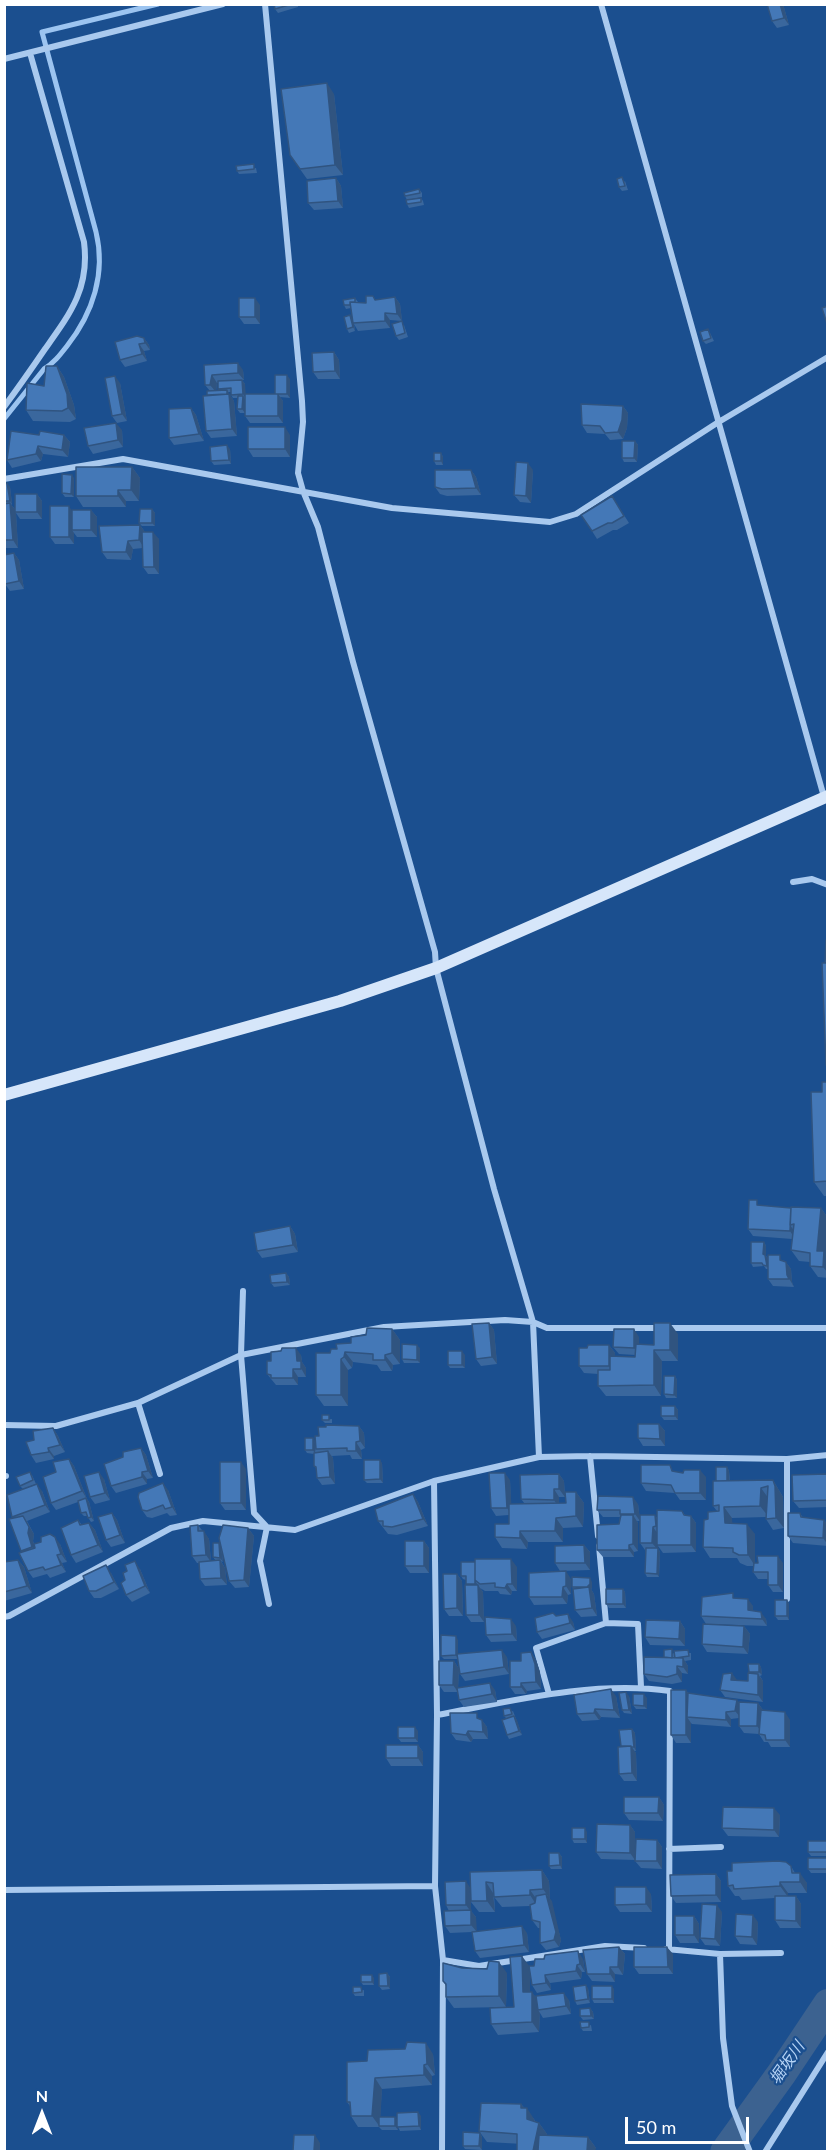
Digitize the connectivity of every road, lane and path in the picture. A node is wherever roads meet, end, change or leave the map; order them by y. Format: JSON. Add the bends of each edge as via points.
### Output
{"nodes":[{"id":1,"x":223,"y":4,"type":"edge"},
{"id":2,"x":265,"y":4,"type":"edge"},
{"id":3,"x":601,"y":4,"type":"edge"},
{"id":4,"x":30,"y":53,"type":"junction"},
{"id":5,"x":4,"y":59,"type":"edge"},
{"id":6,"x":828,"y":357,"type":"edge"},
{"id":7,"x":4,"y":407,"type":"edge"},
{"id":8,"x":717,"y":423,"type":"junction"},
{"id":9,"x":4,"y":479,"type":"edge"},
{"id":10,"x":303,"y":491,"type":"junction"},
{"id":11,"x":826,"y":797,"type":"edge"},
{"id":12,"x":793,"y":882,"type":"dead end"},
{"id":13,"x":828,"y":885,"type":"edge"},
{"id":14,"x":436,"y":968,"type":"junction"},
{"id":15,"x":4,"y":1095,"type":"edge"},
{"id":16,"x":243,"y":1291,"type":"dead end"},
{"id":17,"x":532,"y":1322,"type":"junction"},
{"id":18,"x":828,"y":1328,"type":"edge"},
{"id":19,"x":241,"y":1355,"type":"junction"},
{"id":20,"x":138,"y":1403,"type":"junction"},
{"id":21,"x":4,"y":1425,"type":"edge"},
{"id":22,"x":828,"y":1455,"type":"edge"},
{"id":23,"x":590,"y":1456,"type":"junction"},
{"id":24,"x":539,"y":1457,"type":"junction"},
{"id":25,"x":787,"y":1459,"type":"junction"},
{"id":26,"x":160,"y":1474,"type":"dead end"},
{"id":27,"x":434,"y":1481,"type":"junction"},
{"id":28,"x":267,"y":1527,"type":"junction"},
{"id":29,"x":787,"y":1599,"type":"edge"},
{"id":30,"x":269,"y":1604,"type":"dead end"},
{"id":31,"x":4,"y":1617,"type":"edge"},
{"id":32,"x":606,"y":1623,"type":"junction"},
{"id":33,"x":641,"y":1687,"type":"junction"},
{"id":34,"x":549,"y":1694,"type":"junction"},
{"id":35,"x":437,"y":1715,"type":"junction"},
{"id":36,"x":721,"y":1847,"type":"dead end"},
{"id":37,"x":669,"y":1849,"type":"junction"},
{"id":38,"x":435,"y":1886,"type":"junction"},
{"id":39,"x":4,"y":1890,"type":"edge"},
{"id":40,"x":648,"y":1948,"type":"edge"},
{"id":41,"x":658,"y":1948,"type":"edge"},
{"id":42,"x":669,"y":1949,"type":"junction"},
{"id":43,"x":781,"y":1953,"type":"dead end"},
{"id":44,"x":720,"y":1954,"type":"junction"},
{"id":45,"x":443,"y":1960,"type":"junction"},
{"id":46,"x":828,"y":2052,"type":"edge"},
{"id":47,"x":442,"y":2151,"type":"edge"},
{"id":48,"x":750,"y":2151,"type":"edge"},
{"id":49,"x":765,"y":2151,"type":"edge"}],
"edges":[{"from":1,"to":4,"type":"street"},
{"from":2,"to":10,"type":"street","via":[[302,401],[298,473]]},
{"from":3,"to":8,"type":"street"},
{"from":4,"to":5,"type":"street"},
{"from":4,"to":7,"type":"street","via":[[84,242],[85,270],[75,305]]},
{"from":6,"to":8,"type":"street"},
{"from":8,"to":10,"type":"street","via":[[576,514],[550,522],[392,508]]},
{"from":8,"to":11,"type":"street"},
{"from":9,"to":10,"type":"street","via":[[123,459]]},
{"from":10,"to":14,"type":"street","via":[[318,527],[432,941]]},
{"from":11,"to":14,"type":"street"},
{"from":12,"to":13,"type":"street","via":[[812,879]]},
{"from":14,"to":15,"type":"street","via":[[340,1000]]},
{"from":14,"to":17,"type":"street"},
{"from":16,"to":19,"type":"street"},
{"from":17,"to":18,"type":"street","via":[[547,1328]]},
{"from":17,"to":19,"type":"street","via":[[384,1327]]},
{"from":17,"to":24,"type":"street"},
{"from":19,"to":20,"type":"street"},
{"from":19,"to":28,"type":"street","via":[[254,1513]]},
{"from":20,"to":21,"type":"street","via":[[56,1426]]},
{"from":20,"to":26,"type":"street"},
{"from":22,"to":25,"type":"street"},
{"from":23,"to":24,"type":"street"},
{"from":23,"to":25,"type":"street"},
{"from":23,"to":32,"type":"street"},
{"from":24,"to":27,"type":"street"},
{"from":25,"to":29,"type":"street"},
{"from":27,"to":28,"type":"street","via":[[295,1530]]},
{"from":27,"to":35,"type":"street"},
{"from":28,"to":30,"type":"street","via":[[260,1561]]},
{"from":28,"to":31,"type":"street","via":[[203,1521],[171,1528]]},
{"from":32,"to":33,"type":"street","via":[[638,1624]]},
{"from":32,"to":34,"type":"street","via":[[536,1648]]},
{"from":33,"to":34,"type":"street"},
{"from":33,"to":37,"type":"street","via":[[670,1691]]},
{"from":34,"to":35,"type":"street"},
{"from":35,"to":38,"type":"street"},
{"from":36,"to":37,"type":"street"},
{"from":37,"to":42,"type":"street"},
{"from":38,"to":39,"type":"street"},
{"from":38,"to":45,"type":"street"},
{"from":40,"to":45,"type":"street","via":[[605,1946],[479,1966]]},
{"from":41,"to":42,"type":"street"},
{"from":42,"to":44,"type":"street"},
{"from":43,"to":44,"type":"street"},
{"from":44,"to":48,"type":"street","via":[[723,2038],[732,2106]]},
{"from":45,"to":47,"type":"street"},
{"from":46,"to":49,"type":"street"}]}
